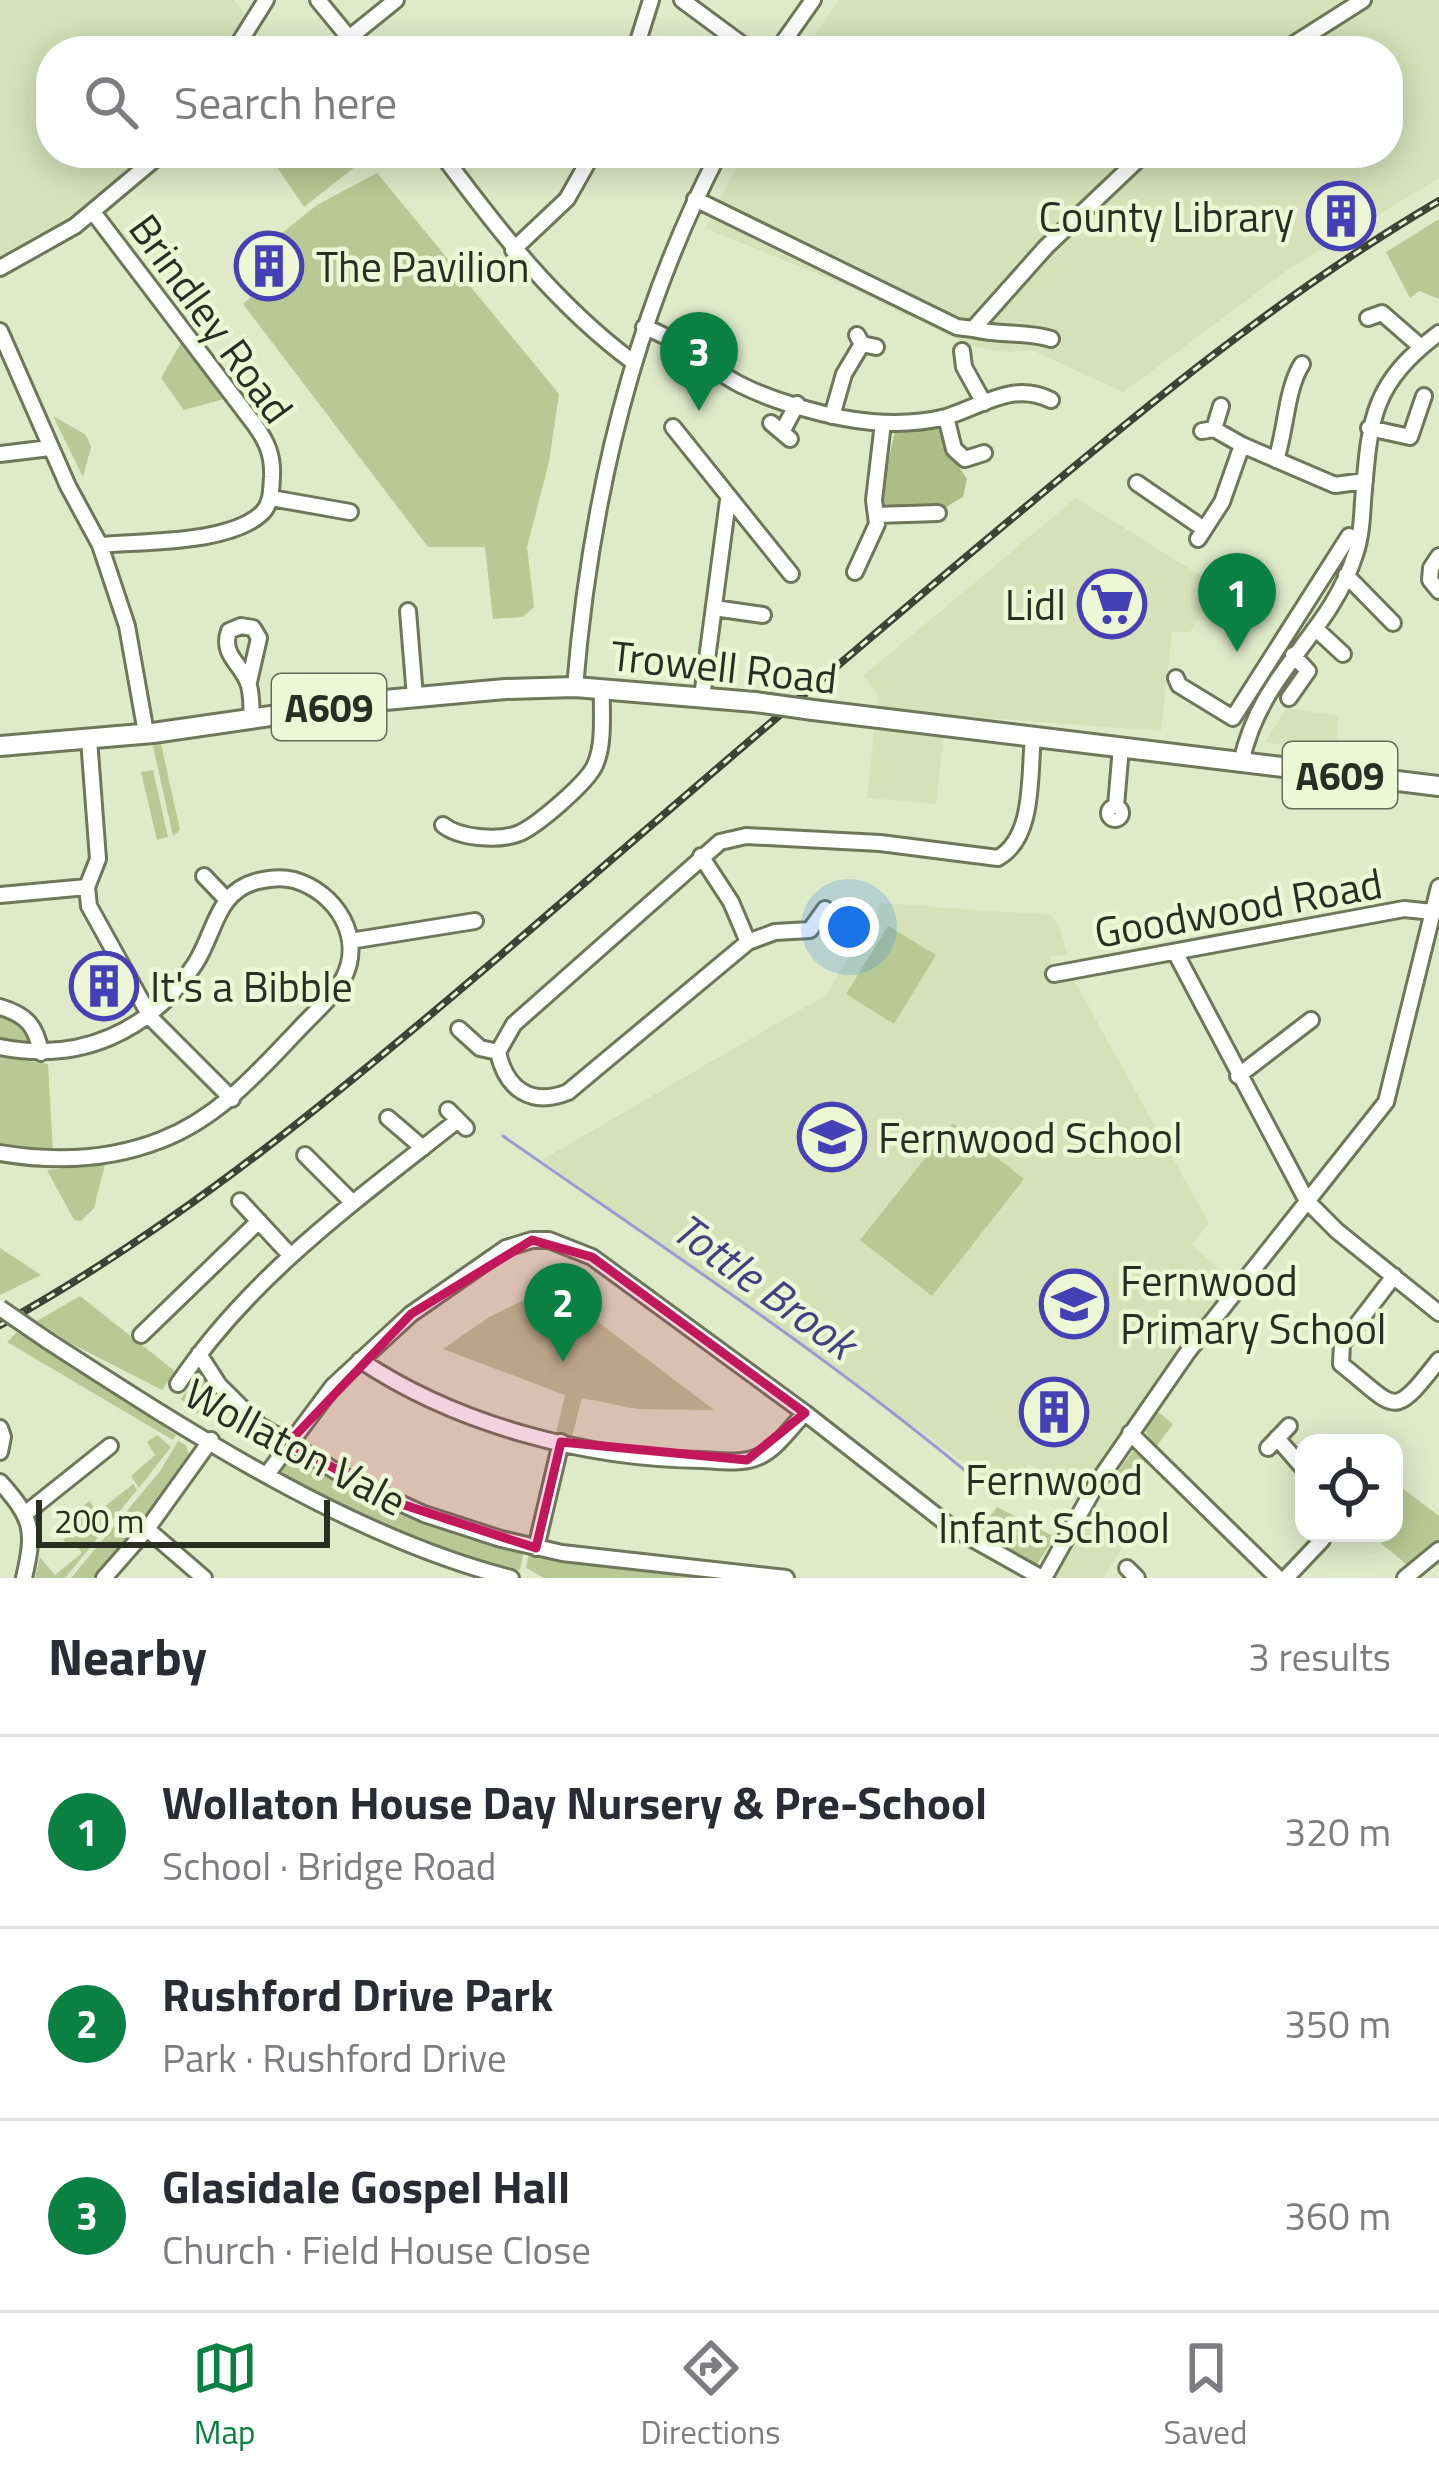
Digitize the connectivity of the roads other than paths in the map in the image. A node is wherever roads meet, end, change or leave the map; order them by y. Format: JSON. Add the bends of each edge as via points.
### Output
{"nodes":[{"id":1,"x":266,"y":0,"type":"edge"},
{"id":2,"x":318,"y":0,"type":"edge"},
{"id":3,"x":396,"y":0,"type":"edge"},
{"id":4,"x":651,"y":0,"type":"edge"},
{"id":5,"x":682,"y":0,"type":"edge"},
{"id":6,"x":813,"y":0,"type":"edge"},
{"id":7,"x":1363,"y":0,"type":"edge"},
{"id":8,"x":243,"y":36,"type":"edge"},
{"id":9,"x":348,"y":36,"type":"edge"},
{"id":10,"x":352,"y":36,"type":"edge"},
{"id":11,"x":640,"y":36,"type":"edge"},
{"id":12,"x":731,"y":36,"type":"edge"},
{"id":13,"x":788,"y":36,"type":"edge"},
{"id":14,"x":1307,"y":36,"type":"edge"},
{"id":15,"x":145,"y":168,"type":"edge"},
{"id":16,"x":452,"y":168,"type":"edge"},
{"id":17,"x":585,"y":168,"type":"edge"},
{"id":18,"x":710,"y":168,"type":"edge"},
{"id":19,"x":1129,"y":168,"type":"edge"},
{"id":20,"x":695,"y":199,"type":"junction"},
{"id":21,"x":93,"y":212,"type":"junction"},
{"id":22,"x":513,"y":250,"type":"junction"},
{"id":23,"x":0,"y":268,"type":"edge"},
{"id":24,"x":1382,"y":312,"type":"dead end"},
{"id":25,"x":644,"y":327,"type":"junction"},
{"id":26,"x":974,"y":328,"type":"junction"},
{"id":27,"x":0,"y":331,"type":"edge"},
{"id":28,"x":1439,"y":333,"type":"edge"},
{"id":29,"x":1051,"y":339,"type":"dead end"},
{"id":30,"x":865,"y":342,"type":"dead end"},
{"id":31,"x":1421,"y":347,"type":"junction"},
{"id":32,"x":962,"y":351,"type":"dead end"},
{"id":33,"x":633,"y":362,"type":"junction"},
{"id":34,"x":1302,"y":364,"type":"dead end"},
{"id":35,"x":1424,"y":396,"type":"dead end"},
{"id":36,"x":1051,"y":400,"type":"dead end"},
{"id":37,"x":983,"y":403,"type":"junction"},
{"id":38,"x":797,"y":404,"type":"junction"},
{"id":39,"x":1220,"y":406,"type":"dead end"},
{"id":40,"x":832,"y":416,"type":"junction"},
{"id":41,"x":946,"y":417,"type":"junction"},
{"id":42,"x":883,"y":423,"type":"junction"},
{"id":43,"x":673,"y":427,"type":"dead end"},
{"id":44,"x":1369,"y":428,"type":"junction"},
{"id":45,"x":781,"y":431,"type":"dead end"},
{"id":46,"x":1242,"y":445,"type":"junction"},
{"id":47,"x":50,"y":448,"type":"junction"},
{"id":48,"x":984,"y":453,"type":"dead end"},
{"id":49,"x":0,"y":454,"type":"edge"},
{"id":50,"x":1276,"y":460,"type":"junction"},
{"id":51,"x":1365,"y":481,"type":"junction"},
{"id":52,"x":1137,"y":483,"type":"dead end"},
{"id":53,"x":271,"y":498,"type":"junction"},
{"id":54,"x":728,"y":500,"type":"junction"},
{"id":55,"x":350,"y":512,"type":"dead end"},
{"id":56,"x":938,"y":513,"type":"dead end"},
{"id":57,"x":876,"y":515,"type":"junction"},
{"id":58,"x":1349,"y":536,"type":"dead end"},
{"id":59,"x":100,"y":544,"type":"junction"},
{"id":60,"x":1439,"y":556,"type":"edge"},
{"id":61,"x":853,"y":573,"type":"dead end"},
{"id":62,"x":790,"y":574,"type":"dead end"},
{"id":63,"x":1325,"y":574,"type":"junction"},
{"id":64,"x":1343,"y":581,"type":"junction"},
{"id":65,"x":1435,"y":586,"type":"edge"},
{"id":66,"x":714,"y":608,"type":"junction"},
{"id":67,"x":408,"y":611,"type":"dead end"},
{"id":68,"x":763,"y":615,"type":"dead end"},
{"id":69,"x":1393,"y":623,"type":"dead end"},
{"id":70,"x":1316,"y":629,"type":"junction"},
{"id":71,"x":1343,"y":654,"type":"dead end"},
{"id":72,"x":1293,"y":655,"type":"junction"},
{"id":73,"x":1175,"y":681,"type":"dead end"},
{"id":74,"x":249,"y":682,"type":"dead end"},
{"id":75,"x":575,"y":687,"type":"junction"},
{"id":76,"x":602,"y":688,"type":"junction"},
{"id":77,"x":415,"y":697,"type":"junction"},
{"id":78,"x":702,"y":697,"type":"junction"},
{"id":79,"x":1289,"y":698,"type":"dead end"},
{"id":80,"x":1253,"y":699,"type":"junction"},
{"id":81,"x":252,"y":718,"type":"junction"},
{"id":82,"x":146,"y":734,"type":"junction"},
{"id":83,"x":1033,"y":737,"type":"junction"},
{"id":84,"x":89,"y":739,"type":"junction"},
{"id":85,"x":0,"y":746,"type":"edge"},
{"id":86,"x":1120,"y":747,"type":"junction"},
{"id":87,"x":1241,"y":763,"type":"junction"},
{"id":88,"x":1439,"y":786,"type":"edge"},
{"id":89,"x":1116,"y":806,"type":"dead end"},
{"id":90,"x":443,"y":825,"type":"dead end"},
{"id":91,"x":700,"y":856,"type":"junction"},
{"id":92,"x":204,"y":876,"type":"dead end"},
{"id":93,"x":87,"y":887,"type":"junction"},
{"id":94,"x":1439,"y":887,"type":"edge"},
{"id":95,"x":0,"y":895,"type":"edge"},
{"id":96,"x":226,"y":899,"type":"junction"},
{"id":97,"x":825,"y":909,"type":"dead end"},
{"id":98,"x":1433,"y":912,"type":"junction"},
{"id":99,"x":466,"y":925,"type":"dead end"},
{"id":100,"x":802,"y":933,"type":"junction"},
{"id":101,"x":350,"y":941,"type":"junction"},
{"id":102,"x":748,"y":942,"type":"junction"},
{"id":103,"x":808,"y":950,"type":"dead end"},
{"id":104,"x":1175,"y":952,"type":"junction"},
{"id":105,"x":1054,"y":974,"type":"dead end"},
{"id":106,"x":0,"y":1006,"type":"edge"},
{"id":107,"x":148,"y":1013,"type":"junction"},
{"id":108,"x":1312,"y":1020,"type":"dead end"},
{"id":109,"x":459,"y":1029,"type":"dead end"},
{"id":110,"x":0,"y":1047,"type":"edge"},
{"id":111,"x":498,"y":1052,"type":"junction"},
{"id":112,"x":41,"y":1053,"type":"junction"},
{"id":113,"x":1238,"y":1076,"type":"junction"},
{"id":114,"x":232,"y":1099,"type":"junction"},
{"id":115,"x":388,"y":1118,"type":"dead end"},
{"id":116,"x":458,"y":1119,"type":"dead end"},
{"id":117,"x":423,"y":1148,"type":"junction"},
{"id":118,"x":0,"y":1153,"type":"edge"},
{"id":119,"x":305,"y":1156,"type":"dead end"},
{"id":120,"x":240,"y":1201,"type":"dead end"},
{"id":121,"x":352,"y":1202,"type":"junction"},
{"id":122,"x":1307,"y":1202,"type":"junction"},
{"id":123,"x":259,"y":1221,"type":"junction"},
{"id":124,"x":291,"y":1256,"type":"junction"},
{"id":125,"x":1394,"y":1276,"type":"junction"},
{"id":126,"x":0,"y":1308,"type":"edge"},
{"id":127,"x":1439,"y":1312,"type":"edge"},
{"id":128,"x":141,"y":1335,"type":"dead end"},
{"id":129,"x":199,"y":1354,"type":"junction"},
{"id":130,"x":360,"y":1360,"type":"junction"},
{"id":131,"x":1439,"y":1360,"type":"edge"},
{"id":132,"x":178,"y":1384,"type":"dead end"},
{"id":133,"x":805,"y":1413,"type":"junction"},
{"id":134,"x":1289,"y":1426,"type":"dead end"},
{"id":135,"x":0,"y":1428,"type":"edge"},
{"id":136,"x":1130,"y":1433,"type":"junction"},
{"id":137,"x":211,"y":1440,"type":"junction"},
{"id":138,"x":561,"y":1442,"type":"junction"},
{"id":139,"x":288,"y":1443,"type":"junction"},
{"id":140,"x":110,"y":1446,"type":"dead end"},
{"id":141,"x":0,"y":1451,"type":"edge"},
{"id":142,"x":1295,"y":1461,"type":"edge"},
{"id":143,"x":268,"y":1473,"type":"junction"},
{"id":144,"x":0,"y":1482,"type":"edge"},
{"id":145,"x":26,"y":1513,"type":"junction"},
{"id":146,"x":147,"y":1528,"type":"junction"},
{"id":147,"x":1320,"y":1542,"type":"edge"},
{"id":148,"x":536,"y":1548,"type":"junction"},
{"id":149,"x":1439,"y":1550,"type":"edge"},
{"id":150,"x":24,"y":1578,"type":"edge"},
{"id":151,"x":104,"y":1578,"type":"edge"},
{"id":152,"x":204,"y":1578,"type":"edge"},
{"id":153,"x":511,"y":1578,"type":"edge"},
{"id":154,"x":786,"y":1578,"type":"edge"},
{"id":155,"x":1043,"y":1578,"type":"edge"},
{"id":156,"x":1282,"y":1578,"type":"edge"},
{"id":157,"x":1405,"y":1578,"type":"edge"}],
"edges":[{"from":1,"to":8,"type":"street"},
{"from":2,"to":9,"type":"street"},
{"from":3,"to":10,"type":"street"},
{"from":4,"to":11,"type":"street"},
{"from":5,"to":12,"type":"street"},
{"from":6,"to":13,"type":"street"},
{"from":7,"to":14,"type":"street"},
{"from":15,"to":21,"type":"street"},
{"from":16,"to":22,"type":"street"},
{"from":17,"to":22,"type":"street","via":[[567,199]]},
{"from":18,"to":20,"type":"street"},
{"from":19,"to":26,"type":"street"},
{"from":20,"to":25,"type":"street"},
{"from":20,"to":26,"type":"street","via":[[957,327]]},
{"from":21,"to":23,"type":"street"},
{"from":21,"to":53,"type":"street","name":"Brindley Road","via":[[269,446]]},
{"from":22,"to":33,"type":"street"},
{"from":24,"to":31,"type":"street"},
{"from":25,"to":33,"type":"street"},
{"from":25,"to":38,"type":"street","via":[[741,385]]},
{"from":26,"to":29,"type":"street"},
{"from":27,"to":47,"type":"street"},
{"from":28,"to":31,"type":"street"},
{"from":30,"to":40,"type":"street","via":[[844,374]]},
{"from":31,"to":44,"type":"street","via":[[1396,372]]},
{"from":32,"to":37,"type":"street","via":[[959,370]]},
{"from":33,"to":75,"type":"street","via":[[601,486]]},
{"from":34,"to":50,"type":"street"},
{"from":35,"to":44,"type":"street","via":[[1410,436]]},
{"from":36,"to":37,"type":"street","via":[[1015,392]]},
{"from":37,"to":41,"type":"street"},
{"from":38,"to":40,"type":"street"},
{"from":38,"to":45,"type":"street"},
{"from":39,"to":46,"type":"street","via":[[1208,430]]},
{"from":40,"to":42,"type":"street"},
{"from":41,"to":42,"type":"street"},
{"from":41,"to":48,"type":"street","via":[[954,449],[968,465]]},
{"from":42,"to":57,"type":"street"},
{"from":43,"to":54,"type":"street"},
{"from":44,"to":51,"type":"street"},
{"from":46,"to":50,"type":"street"},
{"from":46,"to":52,"type":"street","via":[[1201,534]]},
{"from":47,"to":49,"type":"street"},
{"from":47,"to":59,"type":"street"},
{"from":50,"to":51,"type":"street","via":[[1335,485]]},
{"from":51,"to":64,"type":"street","via":[[1361,532]]},
{"from":53,"to":55,"type":"street"},
{"from":53,"to":59,"type":"street","via":[[233,530]]},
{"from":54,"to":62,"type":"street"},
{"from":54,"to":66,"type":"street"},
{"from":56,"to":57,"type":"street"},
{"from":57,"to":61,"type":"street","via":[[874,537]]},
{"from":58,"to":63,"type":"street"},
{"from":59,"to":82,"type":"street","via":[[127,626]]},
{"from":60,"to":65,"type":"street","via":[[1431,568]]},
{"from":63,"to":64,"type":"street"},
{"from":63,"to":80,"type":"street"},
{"from":64,"to":69,"type":"street"},
{"from":64,"to":70,"type":"street"},
{"from":66,"to":68,"type":"street"},
{"from":66,"to":78,"type":"street"},
{"from":67,"to":77,"type":"street"},
{"from":70,"to":71,"type":"street"},
{"from":70,"to":72,"type":"street"},
{"from":72,"to":79,"type":"street","via":[[1308,671]]},
{"from":72,"to":80,"type":"street"},
{"from":73,"to":80,"type":"street","via":[[1233,718]]},
{"from":74,"to":81,"type":"street"},
{"from":75,"to":76,"type":"main road","name":"Trowell Road","number":"A609"},
{"from":75,"to":77,"type":"main road","name":"Trowell Road","number":"A609"},
{"from":76,"to":78,"type":"main road","name":"Trowell Road","number":"A609"},
{"from":76,"to":90,"type":"street","via":[[592,771],[529,836],[456,834]]},
{"from":77,"to":81,"type":"main road","name":"Trowell Road","number":"A609"},
{"from":78,"to":83,"type":"main road","name":"Trowell Road","number":"A609","bridge":true},
{"from":80,"to":87,"type":"street"},
{"from":81,"to":82,"type":"main road","name":"Trowell Road","number":"A609"},
{"from":82,"to":84,"type":"main road","name":"Trowell Road","number":"A609"},
{"from":83,"to":86,"type":"main road","name":"Trowell Road","number":"A609"},
{"from":83,"to":91,"type":"street","via":[[1022,830],[998,858],[746,836]]},
{"from":84,"to":85,"type":"main road","name":"Trowell Road","number":"A609"},
{"from":84,"to":93,"type":"street","via":[[98,859]]},
{"from":86,"to":87,"type":"main road","name":"Trowell Road","number":"A609"},
{"from":86,"to":89,"type":"street"},
{"from":87,"to":88,"type":"main road","name":"Trowell Road","number":"A609"},
{"from":91,"to":102,"type":"street"},
{"from":91,"to":111,"type":"street","via":[[514,1024]]},
{"from":92,"to":96,"type":"street"},
{"from":93,"to":95,"type":"street"},
{"from":93,"to":107,"type":"street","via":[[89,906]]},
{"from":94,"to":98,"type":"street"},
{"from":96,"to":101,"type":"street","via":[[251,883],[294,880],[335,906]]},
{"from":96,"to":107,"type":"street","via":[[196,963]]},
{"from":97,"to":100,"type":"street"},
{"from":98,"to":104,"type":"street","name":"Goodwood Road","via":[[1403,909]]},
{"from":98,"to":122,"type":"street","via":[[1389,1094]]},
{"from":99,"to":101,"type":"street"},
{"from":100,"to":102,"type":"street"},
{"from":100,"to":103,"type":"street"},
{"from":101,"to":114,"type":"street","via":[[338,987]]},
{"from":102,"to":111,"type":"street","via":[[562,1095],[521,1093]]},
{"from":104,"to":105,"type":"street","name":"Goodwood Road"},
{"from":104,"to":113,"type":"street"},
{"from":106,"to":112,"type":"street","via":[[30,1022]]},
{"from":107,"to":112,"type":"street","via":[[96,1044]]},
{"from":107,"to":114,"type":"street"},
{"from":108,"to":113,"type":"street"},
{"from":109,"to":111,"type":"street"},
{"from":110,"to":112,"type":"street"},
{"from":113,"to":122,"type":"street"},
{"from":114,"to":118,"type":"street","via":[[137,1148],[56,1159]]},
{"from":115,"to":117,"type":"street"},
{"from":116,"to":117,"type":"street"},
{"from":117,"to":121,"type":"street"},
{"from":119,"to":121,"type":"street"},
{"from":120,"to":123,"type":"street"},
{"from":121,"to":124,"type":"street"},
{"from":122,"to":125,"type":"street"},
{"from":122,"to":136,"type":"street"},
{"from":123,"to":124,"type":"street"},
{"from":123,"to":128,"type":"street"},
{"from":124,"to":129,"type":"street"},
{"from":125,"to":127,"type":"street"},
{"from":125,"to":131,"type":"street","via":[[1342,1345],[1341,1364],[1388,1402],[1399,1402]]},
{"from":126,"to":137,"type":"street","name":"Wollaton Vale","bridge":true},
{"from":129,"to":132,"type":"street"},
{"from":129,"to":139,"type":"street","name":"Wollaton Vale","via":[[244,1413]]},
{"from":130,"to":133,"type":"street","via":[[506,1248],[549,1240],[592,1257]]},
{"from":130,"to":138,"type":"street","via":[[457,1409]]},
{"from":130,"to":139,"type":"street"},
{"from":133,"to":138,"type":"street","via":[[771,1449],[747,1460],[672,1459]]},
{"from":133,"to":155,"type":"street","via":[[951,1527]]},
{"from":134,"to":142,"type":"street","via":[[1273,1443]]},
{"from":135,"to":141,"type":"street"},
{"from":136,"to":155,"type":"street"},
{"from":136,"to":156,"type":"street"},
{"from":137,"to":143,"type":"street","name":"Wollaton Vale"},
{"from":137,"to":146,"type":"street"},
{"from":138,"to":148,"type":"street"},
{"from":139,"to":143,"type":"street"},
{"from":139,"to":148,"type":"street","name":"Wollaton Vale","via":[[398,1503]]},
{"from":140,"to":145,"type":"street"},
{"from":143,"to":153,"type":"street","name":"Wollaton Vale","via":[[413,1546]]},
{"from":144,"to":145,"type":"street"},
{"from":145,"to":150,"type":"street","via":[[32,1537]]},
{"from":146,"to":151,"type":"street"},
{"from":146,"to":152,"type":"street"},
{"from":147,"to":156,"type":"street"},
{"from":148,"to":154,"type":"street","name":"Wollaton Vale"},
{"from":149,"to":157,"type":"street"}]}
